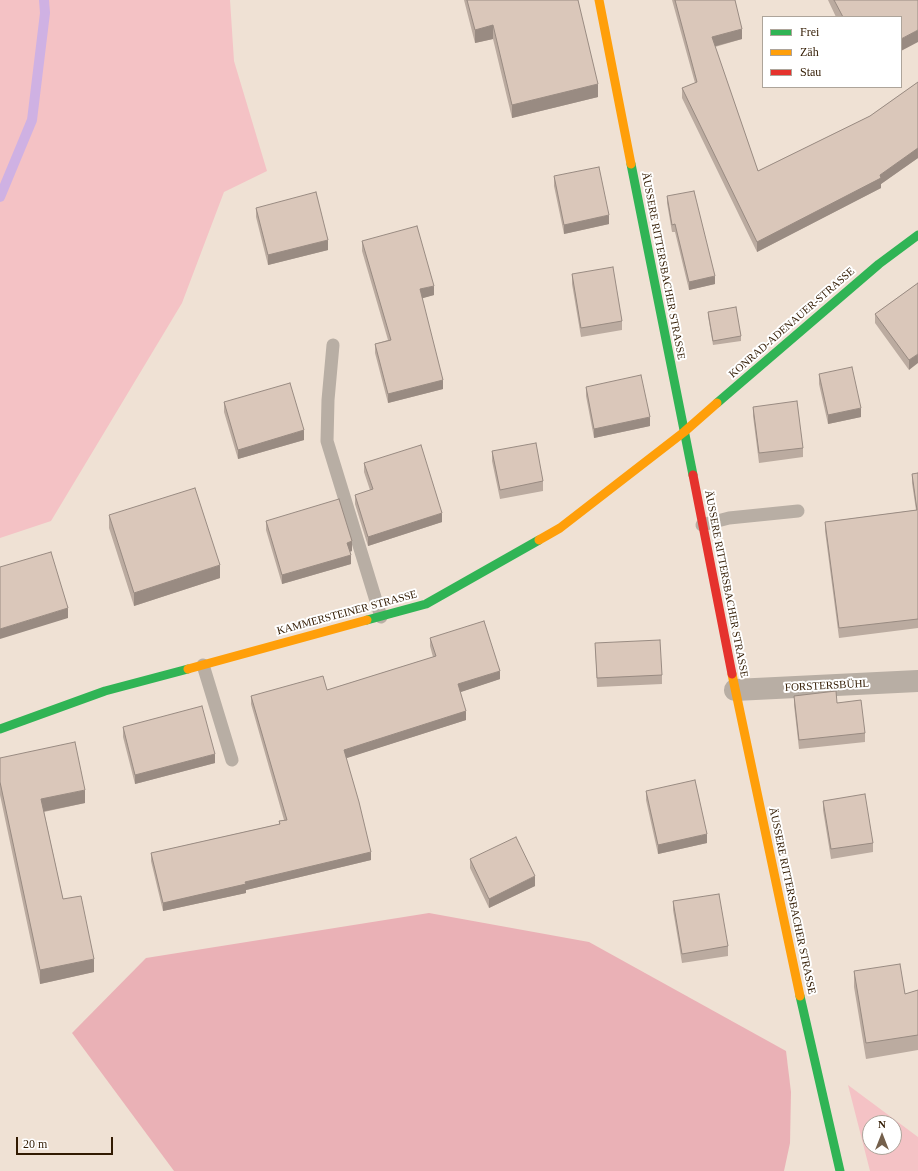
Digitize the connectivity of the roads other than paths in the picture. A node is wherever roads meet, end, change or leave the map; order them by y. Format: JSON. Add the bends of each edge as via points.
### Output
{"nodes":[{"id":1,"x":599,"y":0,"type":"edge"},
{"id":2,"x":918,"y":235,"type":"edge"},
{"id":3,"x":333,"y":345,"type":"dead end"},
{"id":4,"x":684,"y":432,"type":"junction"},
{"id":5,"x":798,"y":511,"type":"dead end"},
{"id":6,"x":702,"y":525,"type":"junction"},
{"id":7,"x":381,"y":617,"type":"junction"},
{"id":8,"x":203,"y":665,"type":"junction"},
{"id":9,"x":918,"y":681,"type":"edge"},
{"id":10,"x":735,"y":690,"type":"junction"},
{"id":11,"x":0,"y":729,"type":"edge"},
{"id":12,"x":232,"y":760,"type":"dead end"},
{"id":13,"x":840,"y":1171,"type":"edge"}],
"edges":[{"from":1,"to":4,"type":"main road","name":"ÄUSSERE RITTERSBACHER STRASSE"},
{"from":2,"to":4,"type":"main road","name":"KONRAD-ADENAUER-STRASSE","via":[[879,264]]},
{"from":3,"to":7,"type":"lane","via":[[327,441]]},
{"from":4,"to":6,"type":"main road","name":"ÄUSSERE RITTERSBACHER STRASSE"},
{"from":4,"to":7,"type":"main road","name":"KAMMERSTEINER STRASSE","via":[[560,528],[426,604]]},
{"from":5,"to":6,"type":"lane","via":[[729,518]]},
{"from":6,"to":10,"type":"main road","name":"ÄUSSERE RITTERSBACHER STRASSE"},
{"from":7,"to":8,"type":"main road","name":"KAMMERSTEINER STRASSE"},
{"from":8,"to":11,"type":"main road","name":"KAMMERSTEINER STRASSE","via":[[105,691]]},
{"from":8,"to":12,"type":"lane"},
{"from":9,"to":10,"type":"street","name":"FORSTERSBÜHL"},
{"from":10,"to":13,"type":"main road","name":"ÄUSSERE RITTERSBACHER STRASSE","via":[[811,1048]]}]}
